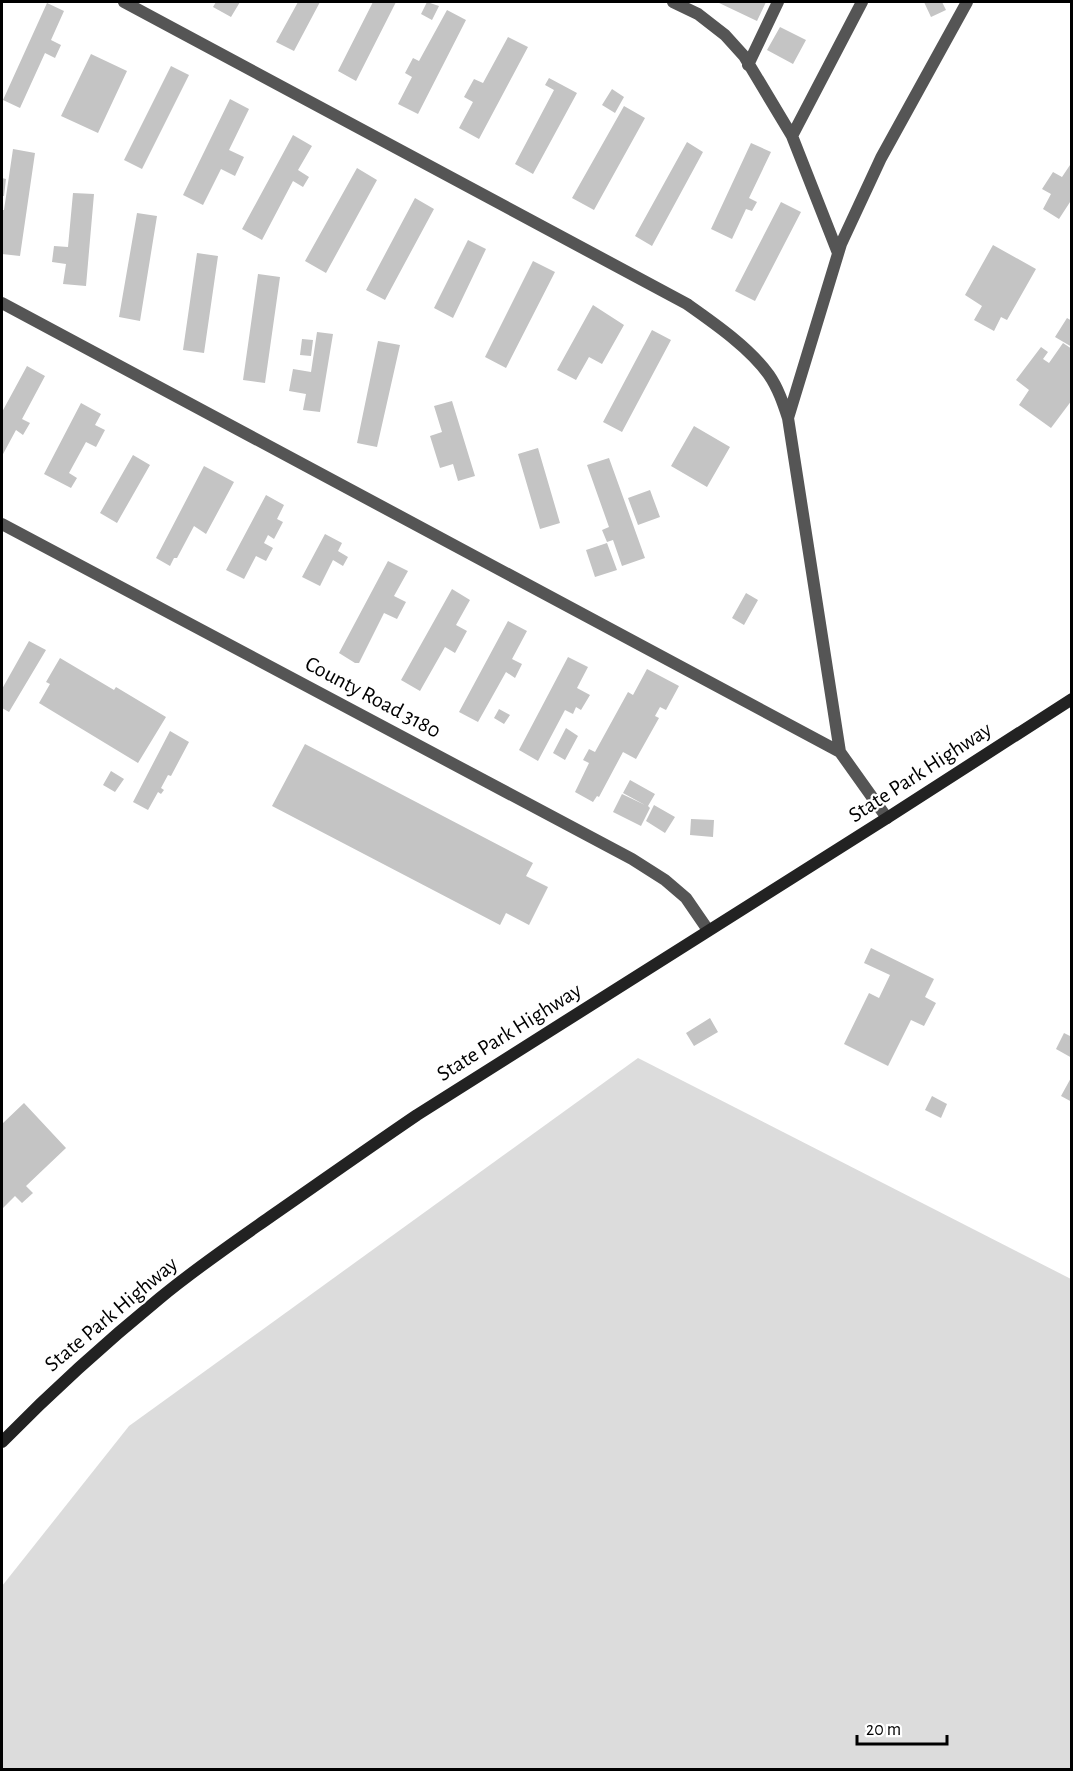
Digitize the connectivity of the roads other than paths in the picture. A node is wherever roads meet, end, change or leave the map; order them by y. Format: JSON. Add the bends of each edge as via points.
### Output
{"nodes":[{"id":1,"x":124,"y":2,"type":"edge"},
{"id":2,"x":673,"y":2,"type":"edge"},
{"id":3,"x":778,"y":2,"type":"edge"},
{"id":4,"x":862,"y":2,"type":"edge"},
{"id":5,"x":967,"y":2,"type":"edge"},
{"id":6,"x":748,"y":65,"type":"junction"},
{"id":7,"x":792,"y":136,"type":"junction"},
{"id":8,"x":838,"y":253,"type":"junction"},
{"id":9,"x":2,"y":303,"type":"edge"},
{"id":10,"x":788,"y":418,"type":"junction"},
{"id":11,"x":2,"y":524,"type":"edge"},
{"id":12,"x":1071,"y":699,"type":"edge"},
{"id":13,"x":840,"y":752,"type":"junction"},
{"id":14,"x":887,"y":818,"type":"junction"},
{"id":15,"x":708,"y":930,"type":"junction"},
{"id":16,"x":2,"y":1442,"type":"edge"}],
"edges":[{"from":1,"to":10,"type":"street","via":[[687,304],[733,339],[768,374]]},
{"from":2,"to":6,"type":"street","via":[[698,14],[725,36]]},
{"from":3,"to":6,"type":"street"},
{"from":4,"to":7,"type":"street"},
{"from":5,"to":8,"type":"street","via":[[881,158]]},
{"from":6,"to":7,"type":"street"},
{"from":7,"to":8,"type":"street"},
{"from":8,"to":10,"type":"street"},
{"from":9,"to":13,"type":"street"},
{"from":10,"to":13,"type":"street"},
{"from":11,"to":15,"type":"street","name":"County Road 3180","via":[[632,859],[686,898]]},
{"from":12,"to":14,"type":"main road","name":"State Park Highway"},
{"from":13,"to":14,"type":"street"},
{"from":14,"to":15,"type":"main road","name":"State Park Highway"},
{"from":15,"to":16,"type":"main road","name":"State Park Highway","via":[[417,1116],[230,1245],[92,1356]]}]}
